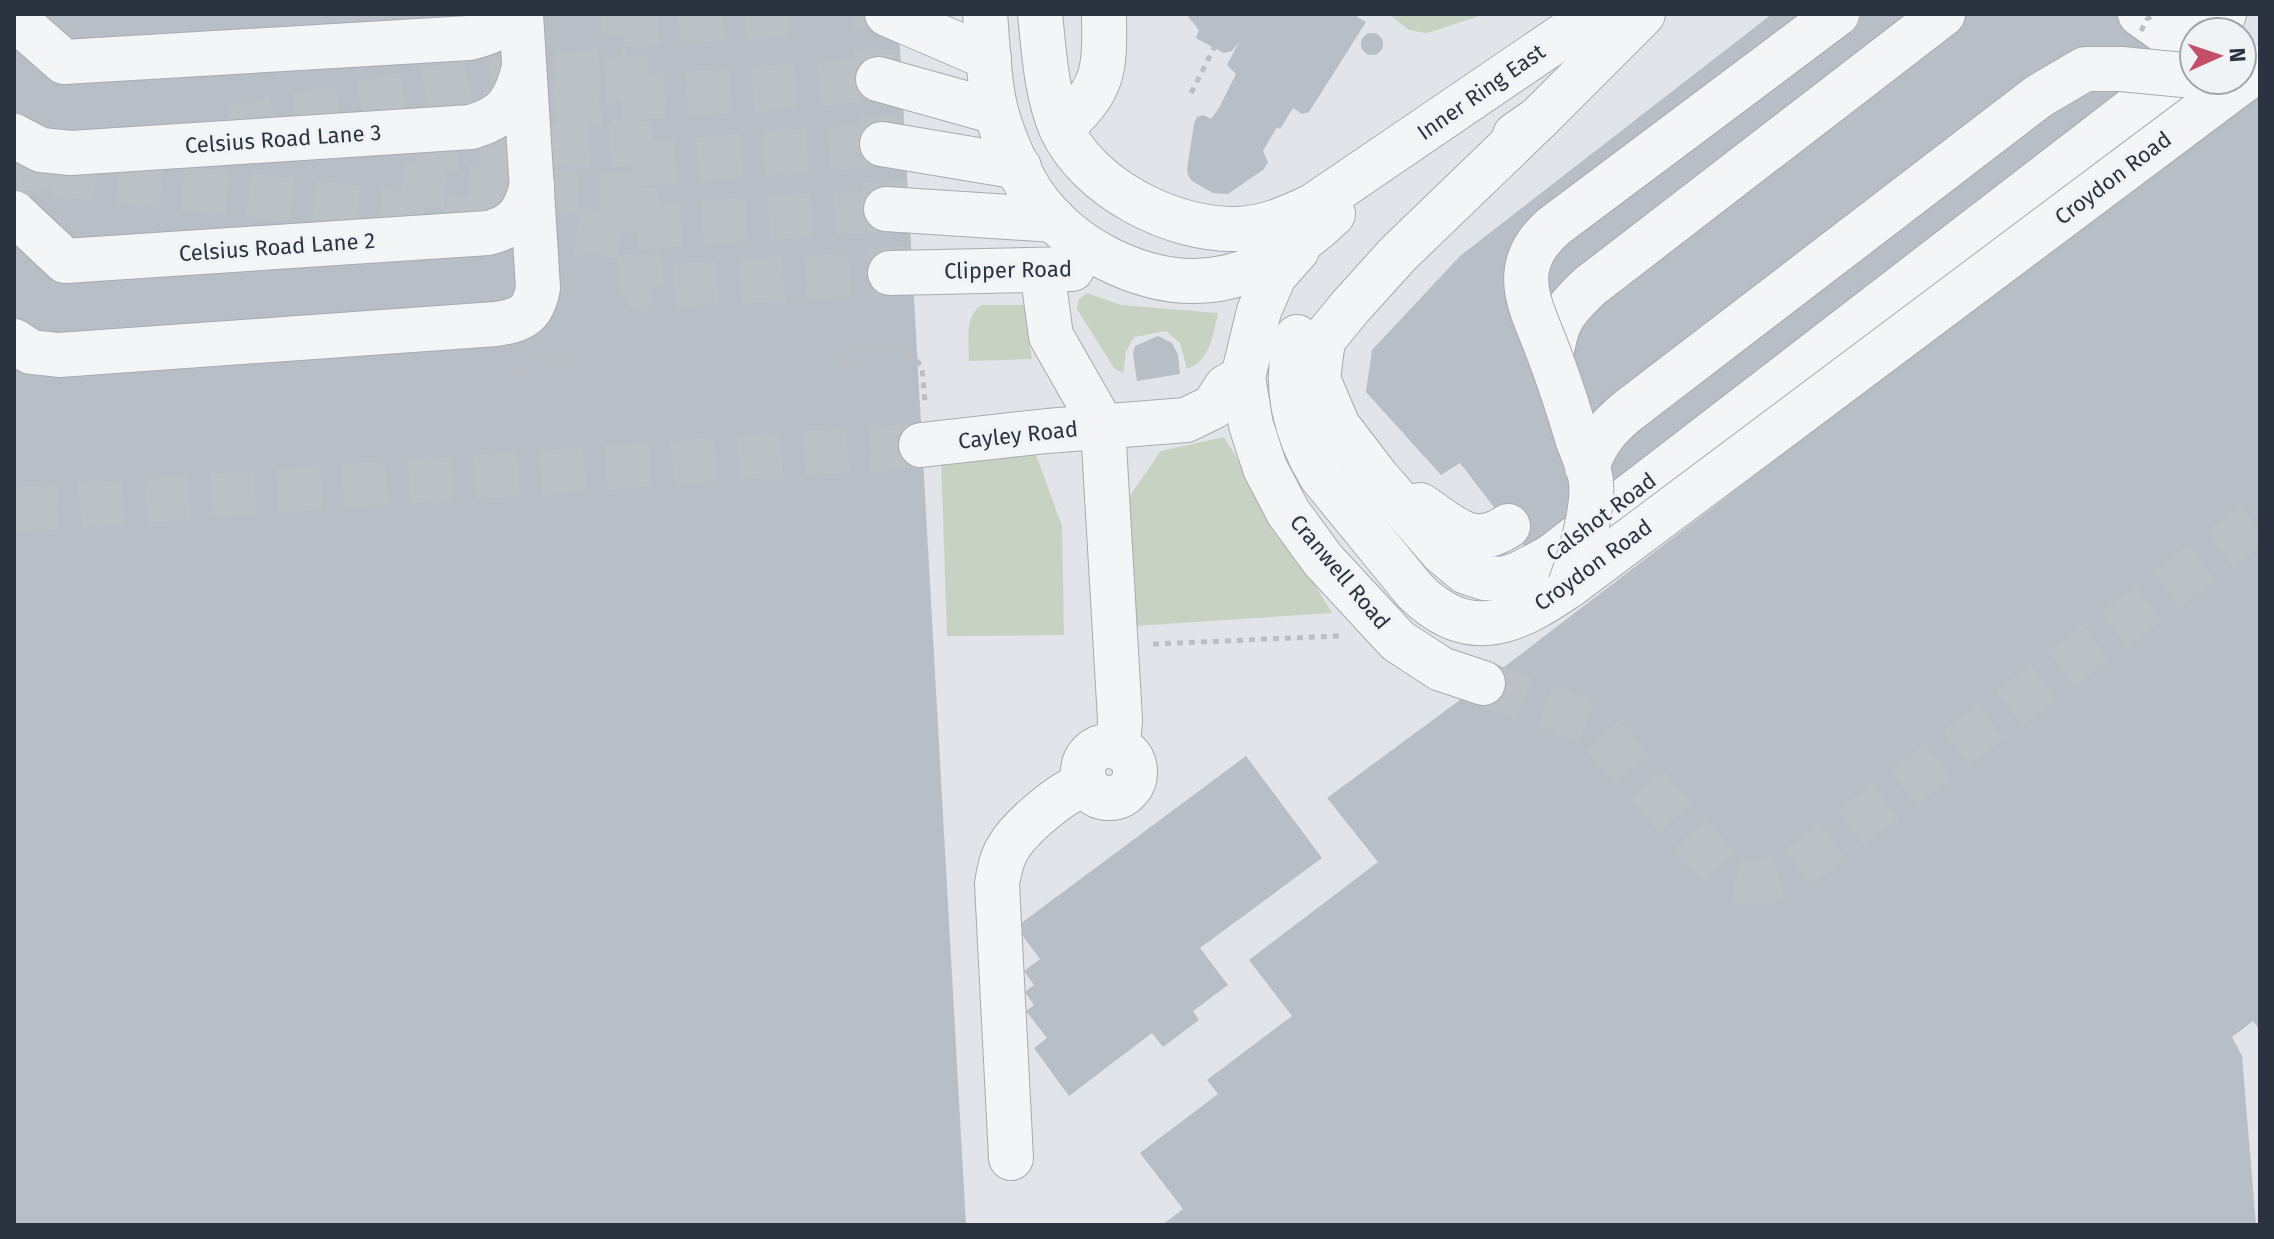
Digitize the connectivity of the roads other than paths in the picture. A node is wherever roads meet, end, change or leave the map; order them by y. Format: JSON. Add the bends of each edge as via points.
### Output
{"nodes":[{"id":1,"x":509,"y":14,"type":"edge"},
{"id":2,"x":521,"y":14,"type":"edge"},
{"id":3,"x":887,"y":14,"type":"edge"},
{"id":4,"x":1040,"y":14,"type":"edge"},
{"id":5,"x":1104,"y":14,"type":"edge"},
{"id":6,"x":1595,"y":14,"type":"edge"},
{"id":7,"x":1643,"y":14,"type":"edge"},
{"id":8,"x":1837,"y":14,"type":"edge"},
{"id":9,"x":1943,"y":14,"type":"edge"},
{"id":10,"x":2224,"y":14,"type":"edge"},
{"id":11,"x":14,"y":18,"type":"edge"},
{"id":12,"x":985,"y":26,"type":"edge"},
{"id":13,"x":2177,"y":32,"type":"edge"},
{"id":14,"x":524,"y":68,"type":"junction"},
{"id":15,"x":2178,"y":74,"type":"edge"},
{"id":16,"x":2178,"y":74,"type":"edge"},
{"id":17,"x":878,"y":79,"type":"tunnel mouth"},
{"id":18,"x":2221,"y":96,"type":"edge"},
{"id":19,"x":996,"y":112,"type":"junction"},
{"id":20,"x":1538,"y":119,"type":"junction"},
{"id":21,"x":1061,"y":128,"type":"junction"},
{"id":22,"x":14,"y":136,"type":"edge"},
{"id":23,"x":882,"y":144,"type":"tunnel mouth"},
{"id":24,"x":1407,"y":144,"type":"junction"},
{"id":25,"x":1019,"y":167,"type":"junction"},
{"id":26,"x":532,"y":185,"type":"junction"},
{"id":27,"x":886,"y":209,"type":"tunnel mouth"},
{"id":28,"x":14,"y":213,"type":"edge"},
{"id":29,"x":1054,"y":220,"type":"junction"},
{"id":30,"x":1306,"y":240,"type":"junction"},
{"id":31,"x":1127,"y":268,"type":"junction"},
{"id":32,"x":1042,"y":270,"type":"junction"},
{"id":33,"x":890,"y":273,"type":"dead end"},
{"id":34,"x":14,"y":341,"type":"edge"},
{"id":35,"x":1551,"y":359,"type":"junction"},
{"id":36,"x":1234,"y":382,"type":"junction"},
{"id":37,"x":1109,"y":426,"type":"junction"},
{"id":38,"x":921,"y":445,"type":"tunnel mouth"},
{"id":39,"x":1587,"y":467,"type":"junction"},
{"id":40,"x":1377,"y":477,"type":"junction"},
{"id":41,"x":1508,"y":526,"type":"dead end"},
{"id":42,"x":1570,"y":585,"type":"junction"},
{"id":43,"x":1483,"y":683,"type":"tunnel mouth"},
{"id":44,"x":1011,"y":1158,"type":"dead end"}],
"edges":[{"from":1,"to":11,"type":"street","bridge":true,"via":[[489,33],[469,38],[64,62]]},
{"from":2,"to":14,"type":"street","bridge":true},
{"from":3,"to":12,"type":"street"},
{"from":4,"to":21,"type":"street"},
{"from":5,"to":21,"type":"street","via":[[1105,60],[1097,88]]},
{"from":6,"to":24,"type":"street","name":"Inner Ring East"},
{"from":7,"to":20,"type":"street","name":"Croydon Road"},
{"from":8,"to":35,"type":"street","bridge":true,"via":[[1542,236],[1531,252],[1525,284],[1527,302]]},
{"from":9,"to":35,"type":"street","via":[[1590,286],[1558,321]]},
{"from":10,"to":13,"type":"street"},
{"from":12,"to":19,"type":"street"},
{"from":14,"to":22,"type":"street","name":"Celsius Road Lane 3","bridge":true,"via":[[507,108],[471,127],[71,153],[41,150]]},
{"from":14,"to":26,"type":"street","bridge":true},
{"from":15,"to":40,"type":"street","name":"Calshot Road","via":[[1551,557],[1519,574],[1503,579],[1466,572]]},
{"from":16,"to":39,"type":"street","bridge":true,"via":[[2085,69],[2039,96],[1629,410],[1594,445]]},
{"from":17,"to":19,"type":"street"},
{"from":18,"to":42,"type":"street","name":"Croydon Road","bridge":true},
{"from":19,"to":25,"type":"street"},
{"from":20,"to":40,"type":"street","name":"Calshot Road","via":[[1398,254],[1323,340],[1318,379],[1338,426]]},
{"from":20,"to":42,"type":"street","name":"Croydon Road","via":[[1420,205],[1325,290],[1295,340],[1290,379],[1296,421],[1321,476],[1430,606],[1462,622],[1501,621],[1532,610]]},
{"from":21,"to":24,"type":"street","via":[[1081,159],[1132,200],[1203,226],[1239,229],[1277,223],[1313,206]]},
{"from":23,"to":25,"type":"street"},
{"from":24,"to":30,"type":"street"},
{"from":25,"to":29,"type":"street"},
{"from":26,"to":28,"type":"street","name":"Celsius Road Lane 2","bridge":true,"via":[[520,217],[488,233],[65,261]]},
{"from":26,"to":34,"type":"street","bridge":true,"via":[[538,288],[527,314],[513,321],[59,355],[31,352]]},
{"from":27,"to":29,"type":"street"},
{"from":29,"to":31,"type":"street","via":[[1081,244]]},
{"from":30,"to":31,"type":"street","via":[[1248,272],[1205,282],[1164,279]]},
{"from":30,"to":36,"type":"street","name":"Cranwell Road","via":[[1274,276]]},
{"from":31,"to":32,"type":"street","name":"Clipper Road"},
{"from":32,"to":33,"type":"street","name":"Clipper Road"},
{"from":32,"to":37,"type":"street","via":[[1051,336]]},
{"from":35,"to":39,"type":"street","bridge":true},
{"from":36,"to":37,"type":"street","name":"Cayley Road","via":[[1213,407],[1186,420]]},
{"from":36,"to":43,"type":"street","name":"Cranwell Road","via":[[1265,468],[1288,512],[1323,560],[1398,641],[1441,669]]},
{"from":37,"to":38,"type":"street","name":"Cayley Road"},
{"from":37,"to":44,"type":"street","via":[[1118,748],[1101,747],[1087,758],[1085,784],[1044,810],[1009,845],[1001,862],[997,884]]},
{"from":39,"to":42,"type":"street","bridge":true,"via":[[1591,493]]},
{"from":40,"to":41,"type":"street","via":[[1467,536],[1494,536]]}]}
